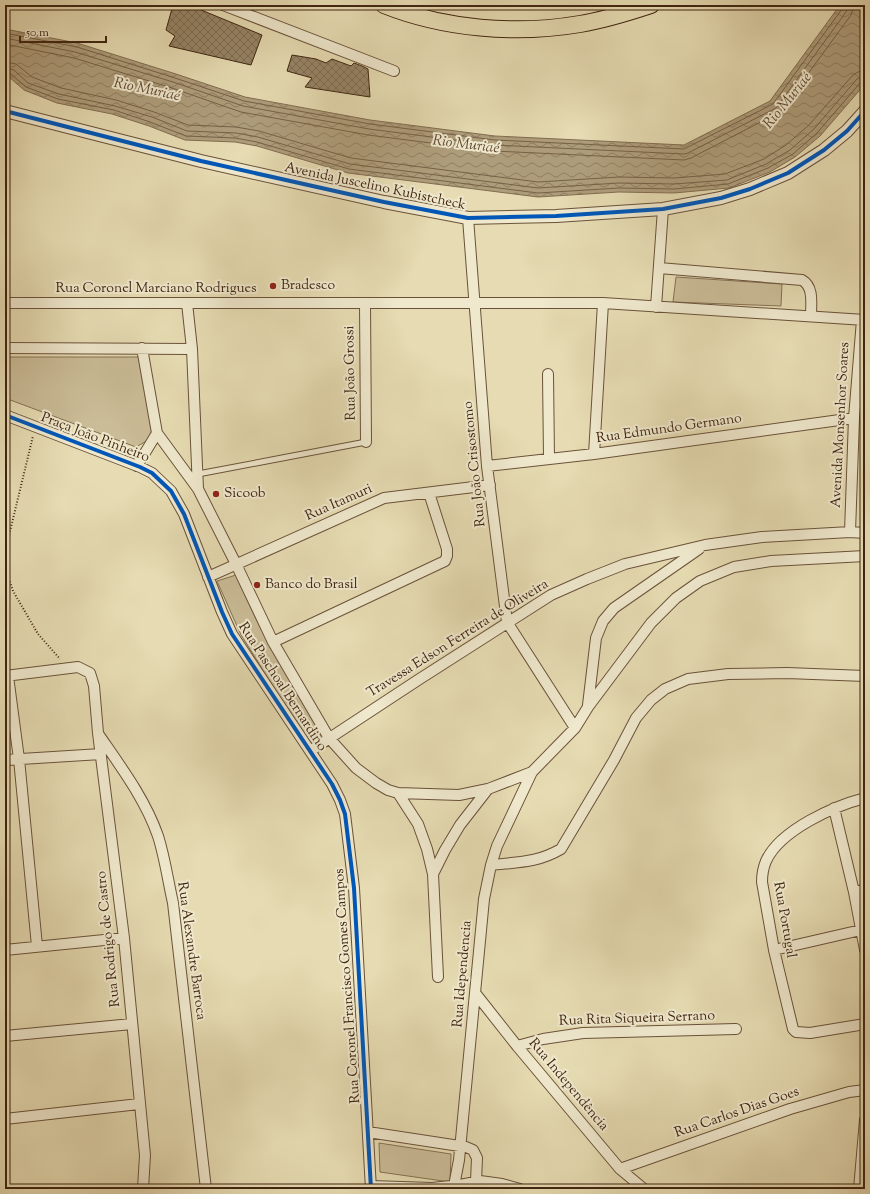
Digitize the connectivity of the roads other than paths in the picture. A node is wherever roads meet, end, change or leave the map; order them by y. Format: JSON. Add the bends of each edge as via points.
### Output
{"nodes":[{"id":1,"x":223,"y":5,"type":"edge"},
{"id":2,"x":384,"y":5,"type":"edge"},
{"id":3,"x":651,"y":5,"type":"edge"},
{"id":4,"x":394,"y":71,"type":"dead end"},
{"id":5,"x":5,"y":111,"type":"edge"},
{"id":6,"x":865,"y":111,"type":"edge"},
{"id":7,"x":663,"y":209,"type":"junction"},
{"id":8,"x":468,"y":218,"type":"junction"},
{"id":9,"x":659,"y":268,"type":"junction"},
{"id":10,"x":5,"y":303,"type":"edge"},
{"id":11,"x":187,"y":303,"type":"junction"},
{"id":12,"x":365,"y":303,"type":"junction"},
{"id":13,"x":475,"y":303,"type":"junction"},
{"id":14,"x":603,"y":303,"type":"junction"},
{"id":15,"x":656,"y":307,"type":"junction"},
{"id":16,"x":811,"y":316,"type":"junction"},
{"id":17,"x":863,"y":320,"type":"edge"},
{"id":18,"x":5,"y":348,"type":"edge"},
{"id":19,"x":142,"y":348,"type":"junction"},
{"id":20,"x":192,"y":349,"type":"junction"},
{"id":21,"x":548,"y":374,"type":"dead end"},
{"id":22,"x":5,"y":415,"type":"edge"},
{"id":23,"x":854,"y":418,"type":"junction"},
{"id":24,"x":156,"y":433,"type":"junction"},
{"id":25,"x":366,"y":442,"type":"joint"},
{"id":26,"x":594,"y":454,"type":"junction"},
{"id":27,"x":549,"y":458,"type":"junction"},
{"id":28,"x":137,"y":466,"type":"junction"},
{"id":29,"x":487,"y":466,"type":"junction"},
{"id":30,"x":198,"y":474,"type":"junction"},
{"id":31,"x":490,"y":485,"type":"junction"},
{"id":32,"x":198,"y":489,"type":"junction"},
{"id":33,"x":171,"y":491,"type":"joint"},
{"id":34,"x":429,"y":493,"type":"junction"},
{"id":35,"x":850,"y":532,"type":"junction"},
{"id":36,"x":865,"y":533,"type":"edge"},
{"id":37,"x":705,"y":545,"type":"junction"},
{"id":38,"x":865,"y":556,"type":"edge"},
{"id":39,"x":236,"y":564,"type":"junction"},
{"id":40,"x":208,"y":576,"type":"junction"},
{"id":41,"x":507,"y":622,"type":"junction"},
{"id":42,"x":273,"y":642,"type":"junction"},
{"id":43,"x":6,"y":676,"type":"edge"},
{"id":44,"x":865,"y":676,"type":"edge"},
{"id":45,"x":588,"y":707,"type":"junction"},
{"id":46,"x":575,"y":728,"type":"junction"},
{"id":47,"x":98,"y":733,"type":"junction"},
{"id":48,"x":329,"y":738,"type":"junction"},
{"id":49,"x":310,"y":751,"type":"junction"},
{"id":50,"x":101,"y":754,"type":"junction"},
{"id":51,"x":19,"y":759,"type":"junction"},
{"id":52,"x":5,"y":760,"type":"edge"},
{"id":53,"x":532,"y":772,"type":"junction"},
{"id":54,"x":332,"y":784,"type":"joint"},
{"id":55,"x":488,"y":789,"type":"junction"},
{"id":56,"x":398,"y":793,"type":"junction"},
{"id":57,"x":865,"y":798,"type":"edge"},
{"id":58,"x":834,"y":808,"type":"junction"},
{"id":59,"x":491,"y":865,"type":"junction"},
{"id":60,"x":433,"y":874,"type":"junction"},
{"id":61,"x":865,"y":890,"type":"edge"},
{"id":62,"x":854,"y":892,"type":"junction"},
{"id":63,"x":861,"y":930,"type":"junction"},
{"id":64,"x":124,"y":938,"type":"junction"},
{"id":65,"x":37,"y":946,"type":"junction"},
{"id":66,"x":5,"y":950,"type":"edge"},
{"id":67,"x":774,"y":950,"type":"junction"},
{"id":68,"x":865,"y":950,"type":"edge"},
{"id":69,"x":438,"y":977,"type":"dead end"},
{"id":70,"x":476,"y":994,"type":"junction"},
{"id":71,"x":132,"y":1024,"type":"junction"},
{"id":72,"x":865,"y":1024,"type":"edge"},
{"id":73,"x":736,"y":1029,"type":"dead end"},
{"id":74,"x":5,"y":1036,"type":"edge"},
{"id":75,"x":517,"y":1046,"type":"junction"},
{"id":76,"x":865,"y":1090,"type":"edge"},
{"id":77,"x":139,"y":1104,"type":"junction"},
{"id":78,"x":5,"y":1118,"type":"edge"},
{"id":79,"x":865,"y":1120,"type":"edge"},
{"id":80,"x":368,"y":1132,"type":"junction"},
{"id":81,"x":460,"y":1145,"type":"junction"},
{"id":82,"x":620,"y":1169,"type":"junction"},
{"id":83,"x":476,"y":1181,"type":"junction"},
{"id":84,"x":454,"y":1186,"type":"junction"},
{"id":85,"x":371,"y":1188,"type":"edge"},
{"id":86,"x":143,"y":1189,"type":"edge"},
{"id":87,"x":206,"y":1189,"type":"edge"},
{"id":88,"x":520,"y":1189,"type":"edge"},
{"id":89,"x":644,"y":1189,"type":"edge"},
{"id":90,"x":859,"y":1189,"type":"edge"}],
"edges":[{"from":1,"to":4,"type":"street"},
{"from":2,"to":3,"type":"highway","via":[[437,21],[481,28],[531,29],[579,24],[622,15]]},
{"from":5,"to":8,"type":"street","name":"Avenida Juscelino Kubistcheck","via":[[209,162],[384,202]]},
{"from":6,"to":7,"type":"street","name":"Avenida Juscelino Kubistcheck","via":[[824,150],[788,173],[721,198]]},
{"from":7,"to":8,"type":"street","name":"Avenida Juscelino Kubistcheck","via":[[556,216]]},
{"from":7,"to":9,"type":"street"},
{"from":8,"to":13,"type":"street","name":"Rua João Crisostomo"},
{"from":9,"to":15,"type":"street"},
{"from":9,"to":16,"type":"street","via":[[802,280],[810,288]]},
{"from":10,"to":11,"type":"street","name":"Rua Coronel Marciano Rodrigues"},
{"from":11,"to":12,"type":"street","name":"Rua Coronel Marciano Rodrigues"},
{"from":11,"to":20,"type":"street","name":"Rua Paschoal Bernardino"},
{"from":12,"to":13,"type":"street","name":"Rua Coronel Marciano Rodrigues"},
{"from":12,"to":25,"type":"street","name":"Rua João Grossi"},
{"from":13,"to":14,"type":"street","name":"Rua Coronel Marciano Rodrigues"},
{"from":13,"to":29,"type":"street","name":"Rua João Crisostomo"},
{"from":14,"to":15,"type":"street","name":"Rua Coronel Marciano Rodrigues"},
{"from":14,"to":26,"type":"street"},
{"from":15,"to":16,"type":"street","name":"Rua Coronel Marciano Rodrigues"},
{"from":16,"to":17,"type":"street","name":"Rua Coronel Marciano Rodrigues"},
{"from":17,"to":23,"type":"street","name":"Avenida Monsenhor Soares"},
{"from":18,"to":19,"type":"street"},
{"from":19,"to":20,"type":"street"},
{"from":19,"to":24,"type":"street","name":"Praça João Pinheiro"},
{"from":20,"to":30,"type":"street","name":"Rua Paschoal Bernardino"},
{"from":21,"to":27,"type":"street"},
{"from":22,"to":28,"type":"street","name":"Praça João Pinheiro"},
{"from":23,"to":26,"type":"street","name":"Rua Edmundo Germano"},
{"from":23,"to":35,"type":"street","name":"Avenida Monsenhor Soares"},
{"from":24,"to":28,"type":"street","name":"Praça João Pinheiro"},
{"from":24,"to":32,"type":"street","name":"Praça João Pinheiro"},
{"from":25,"to":30,"type":"lane"},
{"from":26,"to":27,"type":"street","name":"Rua Edmundo Germano"},
{"from":27,"to":29,"type":"street","name":"Rua Edmundo Germano"},
{"from":28,"to":33,"type":"street","name":"Praça João Pinheiro","via":[[152,473]]},
{"from":29,"to":31,"type":"street","name":"Rua João Crisostomo"},
{"from":30,"to":32,"type":"street","name":"Rua Paschoal Bernardino"},
{"from":31,"to":34,"type":"street","name":"Rua Itamuri"},
{"from":31,"to":41,"type":"street","name":"Rua João Crisostomo"},
{"from":32,"to":39,"type":"street","name":"Rua Paschoal Bernardino"},
{"from":33,"to":40,"type":"street","name":"Rua Paschoal Bernardino","via":[[184,514]]},
{"from":34,"to":39,"type":"street","name":"Rua Itamuri","via":[[384,498]]},
{"from":34,"to":42,"type":"street","via":[[447,549],[445,561]]},
{"from":35,"to":36,"type":"street","name":"Travessa Edson Ferreira de Oliveira"},
{"from":35,"to":37,"type":"street","name":"Travessa Edson Ferreira de Oliveira","via":[[762,537]]},
{"from":37,"to":41,"type":"street","name":"Travessa Edson Ferreira de Oliveira","via":[[625,564],[586,579],[551,595]]},
{"from":37,"to":45,"type":"street","via":[[636,591],[614,608],[603,621],[596,638]]},
{"from":38,"to":45,"type":"street","via":[[771,561],[734,567],[700,581],[676,598],[651,623]]},
{"from":39,"to":40,"type":"street","name":"Rua Itamuri"},
{"from":39,"to":42,"type":"street","name":"Rua Paschoal Bernardino"},
{"from":40,"to":49,"type":"street","name":"Rua Paschoal Bernardino","via":[[232,634]]},
{"from":41,"to":46,"type":"street"},
{"from":41,"to":48,"type":"street","name":"Travessa Edson Ferreira de Oliveira"},
{"from":42,"to":48,"type":"street","name":"Rua Paschoal Bernardino"},
{"from":43,"to":47,"type":"street","name":"Rua Rodrigo de Castro","via":[[78,667],[90,673],[94,686]]},
{"from":43,"to":51,"type":"street"},
{"from":44,"to":59,"type":"street","via":[[728,674],[688,679],[665,689],[651,700],[636,718],[561,849],[534,860]]},
{"from":45,"to":46,"type":"street"},
{"from":46,"to":53,"type":"street"},
{"from":47,"to":50,"type":"street","name":"Rua Rodrigo de Castro"},
{"from":47,"to":87,"type":"street","name":"Rua Alexandre Barroca","via":[[134,786],[158,836],[172,903]]},
{"from":48,"to":49,"type":"street","name":"Travessa Edson Ferreira de Oliveira"},
{"from":48,"to":56,"type":"street","name":"Rua Paschoal Bernardino","via":[[356,768],[376,783]]},
{"from":49,"to":54,"type":"street","name":"Rua Paschoal Bernardino"},
{"from":50,"to":51,"type":"street"},
{"from":50,"to":64,"type":"street","name":"Rua Rodrigo de Castro"},
{"from":51,"to":52,"type":"street"},
{"from":51,"to":65,"type":"street"},
{"from":53,"to":55,"type":"street"},
{"from":53,"to":59,"type":"street","name":"Rua Idependencia","via":[[497,846]]},
{"from":54,"to":80,"type":"street","name":"Rua Coronel Francisco Gomes Campos","via":[[345,814],[354,888]]},
{"from":55,"to":56,"type":"street","via":[[459,796]]},
{"from":55,"to":60,"type":"street","via":[[460,825]]},
{"from":56,"to":60,"type":"street","via":[[418,824]]},
{"from":57,"to":58,"type":"street","name":"Rua Portugal"},
{"from":58,"to":62,"type":"street"},
{"from":58,"to":67,"type":"street","name":"Rua Portugal","via":[[802,824],[778,844],[766,860],[762,882]]},
{"from":59,"to":70,"type":"street","name":"Rua Idependencia","via":[[484,899]]},
{"from":60,"to":69,"type":"street"},
{"from":61,"to":62,"type":"street"},
{"from":62,"to":63,"type":"street"},
{"from":63,"to":67,"type":"street"},
{"from":63,"to":68,"type":"street"},
{"from":64,"to":65,"type":"street"},
{"from":64,"to":71,"type":"street","name":"Rua Rodrigo de Castro"},
{"from":65,"to":66,"type":"street"},
{"from":67,"to":72,"type":"street","name":"Rua Portugal","via":[[793,1029],[796,1032],[810,1033]]},
{"from":70,"to":75,"type":"street","name":"Rua Independência"},
{"from":70,"to":81,"type":"street","name":"Rua Idependencia"},
{"from":71,"to":74,"type":"street"},
{"from":71,"to":77,"type":"street","name":"Rua Rodrigo de Castro"},
{"from":73,"to":75,"type":"street","name":"Rua Rita Siqueira Serrano","via":[[583,1033]]},
{"from":75,"to":82,"type":"street","name":"Rua Independência"},
{"from":76,"to":82,"type":"street","name":"Rua Carlos Dias Goes","via":[[790,1109]]},
{"from":77,"to":78,"type":"street"},
{"from":77,"to":86,"type":"street","name":"Rua Rodrigo de Castro","via":[[145,1155]]},
{"from":79,"to":90,"type":"street"},
{"from":80,"to":81,"type":"street"},
{"from":80,"to":85,"type":"street","name":"Rua Coronel Francisco Gomes Campos"},
{"from":81,"to":83,"type":"street","via":[[475,1153]]},
{"from":81,"to":84,"type":"street","name":"Rua Idependencia"},
{"from":82,"to":89,"type":"street","name":"Rua Independência"},
{"from":83,"to":84,"type":"street"},
{"from":83,"to":88,"type":"street"},
{"from":84,"to":85,"type":"street"}]}
